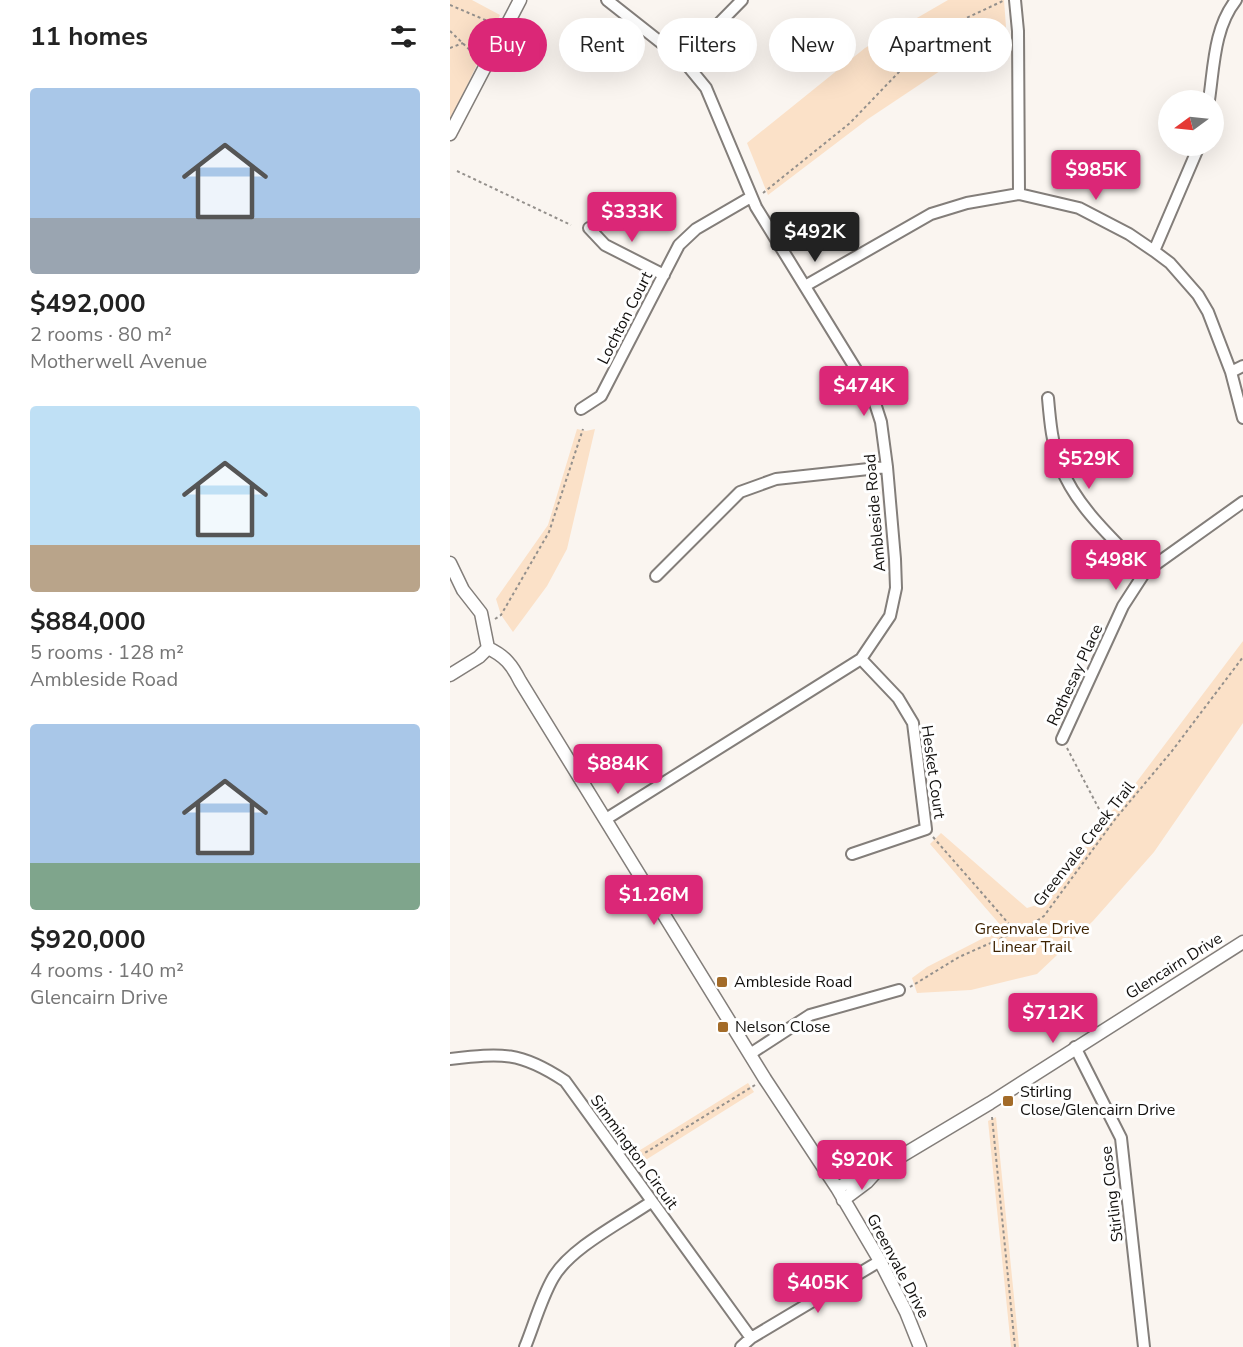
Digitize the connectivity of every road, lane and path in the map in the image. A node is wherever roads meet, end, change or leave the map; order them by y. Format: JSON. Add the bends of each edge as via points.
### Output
{"nodes":[{"id":1,"x":520,"y":0,"type":"edge"},
{"id":2,"x":607,"y":0,"type":"edge"},
{"id":3,"x":742,"y":0,"type":"edge"},
{"id":4,"x":1005,"y":0,"type":"edge"},
{"id":5,"x":1015,"y":0,"type":"edge"},
{"id":6,"x":1236,"y":0,"type":"edge"},
{"id":7,"x":450,"y":5,"type":"edge"},
{"id":8,"x":481,"y":18,"type":"edge"},
{"id":9,"x":510,"y":18,"type":"edge"},
{"id":10,"x":724,"y":18,"type":"edge"},
{"id":11,"x":450,"y":31,"type":"edge"},
{"id":12,"x":657,"y":39,"type":"edge"},
{"id":13,"x":462,"y":43,"type":"junction"},
{"id":14,"x":450,"y":48,"type":"edge"},
{"id":15,"x":468,"y":48,"type":"edge"},
{"id":16,"x":481,"y":72,"type":"edge"},
{"id":17,"x":693,"y":72,"type":"edge"},
{"id":18,"x":1210,"y":90,"type":"edge"},
{"id":19,"x":450,"y":134,"type":"edge"},
{"id":20,"x":1195,"y":156,"type":"edge"},
{"id":21,"x":458,"y":171,"type":"dead end"},
{"id":22,"x":1019,"y":194,"type":"junction"},
{"id":23,"x":755,"y":196,"type":"junction"},
{"id":24,"x":571,"y":225,"type":"dead end"},
{"id":25,"x":589,"y":228,"type":"dead end"},
{"id":26,"x":1154,"y":251,"type":"junction"},
{"id":27,"x":664,"y":274,"type":"junction"},
{"id":28,"x":805,"y":286,"type":"junction"},
{"id":29,"x":1243,"y":366,"type":"edge"},
{"id":30,"x":1231,"y":372,"type":"junction"},
{"id":31,"x":1048,"y":398,"type":"dead end"},
{"id":32,"x":581,"y":410,"type":"dead end"},
{"id":33,"x":1243,"y":418,"type":"edge"},
{"id":34,"x":583,"y":429,"type":"dead end"},
{"id":35,"x":887,"y":467,"type":"junction"},
{"id":36,"x":1243,"y":502,"type":"edge"},
{"id":37,"x":450,"y":562,"type":"edge"},
{"id":38,"x":1146,"y":572,"type":"junction"},
{"id":39,"x":656,"y":576,"type":"dead end"},
{"id":40,"x":493,"y":620,"type":"dead end"},
{"id":41,"x":488,"y":648,"type":"junction"},
{"id":42,"x":1243,"y":657,"type":"edge"},
{"id":43,"x":861,"y":658,"type":"junction"},
{"id":44,"x":450,"y":675,"type":"edge"},
{"id":45,"x":1062,"y":739,"type":"joint"},
{"id":46,"x":606,"y":819,"type":"junction"},
{"id":47,"x":1109,"y":828,"type":"junction"},
{"id":48,"x":926,"y":829,"type":"junction"},
{"id":49,"x":852,"y":854,"type":"dead end"},
{"id":50,"x":1016,"y":932,"type":"junction"},
{"id":51,"x":1243,"y":942,"type":"edge"},
{"id":52,"x":899,"y":990,"type":"joint"},
{"id":53,"x":1075,"y":1047,"type":"junction"},
{"id":54,"x":750,"y":1054,"type":"junction"},
{"id":55,"x":450,"y":1059,"type":"edge"},
{"id":56,"x":765,"y":1079,"type":"junction"},
{"id":57,"x":990,"y":1103,"type":"junction"},
{"id":58,"x":625,"y":1165,"type":"junction"},
{"id":59,"x":840,"y":1194,"type":"junction"},
{"id":60,"x":651,"y":1202,"type":"junction"},
{"id":61,"x":880,"y":1261,"type":"junction"},
{"id":62,"x":751,"y":1338,"type":"junction"},
{"id":63,"x":525,"y":1347,"type":"edge"},
{"id":64,"x":741,"y":1347,"type":"edge"},
{"id":65,"x":920,"y":1347,"type":"edge"},
{"id":66,"x":1015,"y":1347,"type":"edge"},
{"id":67,"x":1144,"y":1347,"type":"edge"}],
"edges":[{"from":1,"to":9,"type":"street"},
{"from":2,"to":12,"type":"street","name":"Ambleside Road"},
{"from":3,"to":10,"type":"street"},
{"from":4,"to":23,"type":"path","via":[[962,21],[921,49],[850,123]]},
{"from":5,"to":22,"type":"street"},
{"from":6,"to":18,"type":"street","via":[[1217,37]]},
{"from":7,"to":8,"type":"path"},
{"from":11,"to":13,"type":"path"},
{"from":13,"to":14,"type":"path"},
{"from":13,"to":15,"type":"path"},
{"from":16,"to":19,"type":"street"},
{"from":17,"to":23,"type":"street","name":"Ambleside Road","via":[[706,88]]},
{"from":20,"to":26,"type":"street"},
{"from":21,"to":24,"type":"path"},
{"from":22,"to":26,"type":"street","via":[[1079,208]]},
{"from":22,"to":28,"type":"street","via":[[931,214]]},
{"from":23,"to":27,"type":"street","name":"Lochton Court","via":[[696,229],[680,245]]},
{"from":23,"to":28,"type":"street","name":"Ambleside Road"},
{"from":25,"to":27,"type":"street","via":[[605,245]]},
{"from":26,"to":30,"type":"street","via":[[1198,295]]},
{"from":27,"to":32,"type":"street","name":"Lochton Court","via":[[601,396]]},
{"from":28,"to":35,"type":"street","name":"Ambleside Road","via":[[873,397]]},
{"from":29,"to":30,"type":"street"},
{"from":30,"to":33,"type":"street"},
{"from":31,"to":38,"type":"street","via":[[1061,468],[1079,502]]},
{"from":34,"to":40,"type":"path","via":[[549,532],[501,615]]},
{"from":35,"to":39,"type":"street","via":[[776,479],[740,492]]},
{"from":35,"to":43,"type":"street","name":"Ambleside Road","via":[[896,588],[890,616]]},
{"from":36,"to":38,"type":"street","name":"Rothesay Place"},
{"from":37,"to":41,"type":"street","via":[[463,590],[481,613]]},
{"from":38,"to":45,"type":"street","name":"Rothesay Place","via":[[1123,606]]},
{"from":41,"to":44,"type":"street"},
{"from":41,"to":46,"type":"street","name":"Greenvale Drive","via":[[512,664]]},
{"from":42,"to":47,"type":"path","name":"Greenvale Creek Trail"},
{"from":43,"to":46,"type":"street","name":"Ambleside Road"},
{"from":43,"to":48,"type":"street","name":"Hesket Court","via":[[898,698],[913,723]]},
{"from":45,"to":47,"type":"path"},
{"from":46,"to":54,"type":"street","name":"Greenvale Drive"},
{"from":47,"to":50,"type":"path","name":"Greenvale Creek Trail","via":[[1044,916]]},
{"from":48,"to":49,"type":"street","name":"Hesket Court"},
{"from":48,"to":50,"type":"path"},
{"from":50,"to":52,"type":"path","name":"Greenvale Creek Trail","via":[[959,957],[915,986]]},
{"from":51,"to":53,"type":"street","name":"Glencairn Drive"},
{"from":52,"to":54,"type":"street","via":[[810,1016]]},
{"from":53,"to":57,"type":"street","name":"Glencairn Drive"},
{"from":53,"to":67,"type":"street","name":"Stirling Close","via":[[1120,1138]]},
{"from":54,"to":56,"type":"street","name":"Greenvale Drive"},
{"from":55,"to":58,"type":"street","name":"Simmington Circuit","via":[[514,1056],[541,1065],[565,1081]]},
{"from":56,"to":58,"type":"path"},
{"from":56,"to":59,"type":"street","name":"Greenvale Drive"},
{"from":57,"to":59,"type":"street","name":"Glencairn Drive","via":[[878,1170],[867,1182]]},
{"from":57,"to":66,"type":"path"},
{"from":58,"to":60,"type":"street","name":"Simmington Circuit"},
{"from":59,"to":61,"type":"street","name":"Greenvale Drive"},
{"from":60,"to":62,"type":"street","name":"Simmington Circuit"},
{"from":60,"to":63,"type":"street","via":[[562,1264],[552,1279]]},
{"from":61,"to":62,"type":"street"},
{"from":61,"to":65,"type":"street","name":"Greenvale Drive"},
{"from":62,"to":64,"type":"street"}]}
